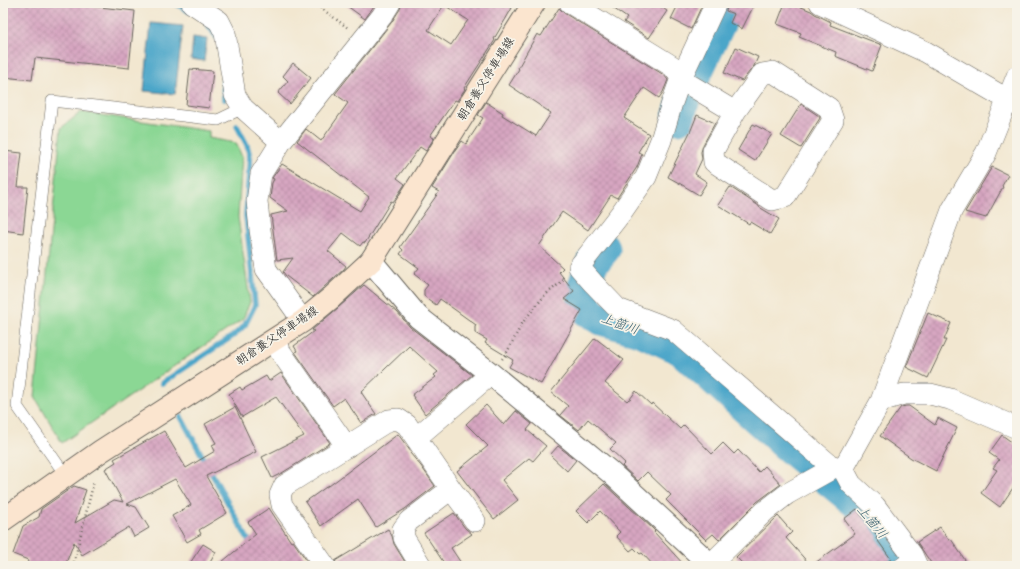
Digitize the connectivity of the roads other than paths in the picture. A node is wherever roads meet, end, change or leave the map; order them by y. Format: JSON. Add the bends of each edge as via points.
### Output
{"nodes":[{"id":1,"x":192,"y":3,"type":"edge"},
{"id":2,"x":390,"y":3,"type":"edge"},
{"id":3,"x":534,"y":3,"type":"edge"},
{"id":4,"x":570,"y":3,"type":"edge"},
{"id":5,"x":716,"y":3,"type":"edge"},
{"id":6,"x":820,"y":3,"type":"edge"},
{"id":7,"x":1017,"y":76,"type":"edge"},
{"id":8,"x":686,"y":82,"type":"junction"},
{"id":9,"x":1012,"y":103,"type":"edge"},
{"id":10,"x":243,"y":108,"type":"junction"},
{"id":11,"x":735,"y":112,"type":"junction"},
{"id":12,"x":281,"y":142,"type":"junction"},
{"id":13,"x":370,"y":261,"type":"junction"},
{"id":14,"x":303,"y":321,"type":"junction"},
{"id":15,"x":273,"y":341,"type":"junction"},
{"id":16,"x":491,"y":374,"type":"junction"},
{"id":17,"x":881,"y":401,"type":"junction"},
{"id":18,"x":1017,"y":428,"type":"edge"},
{"id":19,"x":416,"y":438,"type":"junction"},
{"id":20,"x":347,"y":447,"type":"junction"},
{"id":21,"x":829,"y":471,"type":"junction"},
{"id":22,"x":66,"y":476,"type":"junction"},
{"id":23,"x":451,"y":489,"type":"junction"},
{"id":24,"x":3,"y":520,"type":"edge"},
{"id":25,"x":475,"y":522,"type":"dead end"},
{"id":26,"x":908,"y":561,"type":"edge"},
{"id":27,"x":323,"y":565,"type":"edge"},
{"id":28,"x":711,"y":565,"type":"edge"},
{"id":29,"x":421,"y":566,"type":"edge"}],
"edges":[{"from":1,"to":10,"type":"street","via":[[219,21],[225,33],[235,95]]},
{"from":2,"to":12,"type":"street"},
{"from":3,"to":13,"type":"main road","name":"朝倉養父停車場線"},
{"from":4,"to":8,"type":"street","via":[[672,66]]},
{"from":5,"to":8,"type":"street"},
{"from":6,"to":9,"type":"street","via":[[926,52]]},
{"from":7,"to":9,"type":"street","via":[[1012,88]]},
{"from":8,"to":11,"type":"street"},
{"from":8,"to":21,"type":"street","via":[[672,103],[646,177],[585,274],[618,309],[673,330]]},
{"from":9,"to":17,"type":"street","via":[[952,210]]},
{"from":10,"to":12,"type":"street"},
{"from":10,"to":22,"type":"lane","via":[[218,120],[52,101],[17,406]]},
{"from":11,"to":11,"type":"street","via":[[762,74],[773,72],[830,108],[833,120],[785,197],[772,200],[714,162],[713,151]]},
{"from":12,"to":14,"type":"street","via":[[261,174],[257,202],[260,230],[266,269]]},
{"from":13,"to":14,"type":"main road","name":"朝倉養父停車場線"},
{"from":13,"to":16,"type":"street","via":[[418,317]]},
{"from":14,"to":15,"type":"main road","name":"朝倉養父停車場線"},
{"from":15,"to":20,"type":"street"},
{"from":15,"to":22,"type":"main road","name":"朝倉養父停車場線","via":[[108,446]]},
{"from":16,"to":19,"type":"street"},
{"from":16,"to":28,"type":"street","via":[[610,472]]},
{"from":17,"to":18,"type":"street","via":[[904,394],[930,394],[950,399]]},
{"from":17,"to":21,"type":"street"},
{"from":19,"to":20,"type":"street","via":[[407,425],[398,419],[389,420]]},
{"from":19,"to":23,"type":"street"},
{"from":20,"to":27,"type":"street","via":[[284,486],[280,495],[282,505]]},
{"from":21,"to":26,"type":"street","via":[[851,484],[875,506]]},
{"from":21,"to":28,"type":"street","via":[[787,494],[764,511]]},
{"from":22,"to":24,"type":"main road","name":"朝倉養父停車場線"},
{"from":23,"to":25,"type":"street"},
{"from":23,"to":29,"type":"street","via":[[409,521],[403,530],[404,538]]}]}
